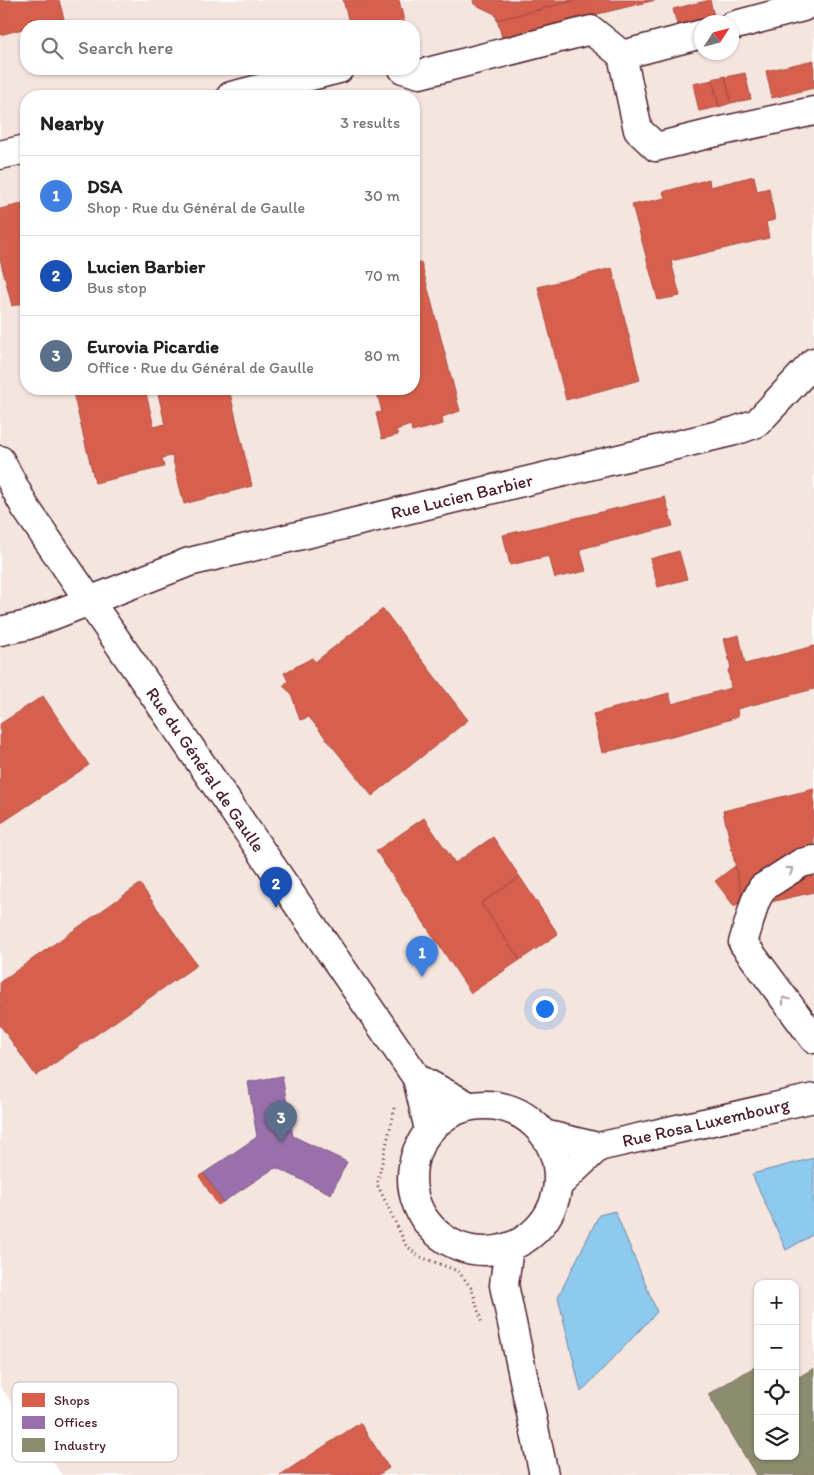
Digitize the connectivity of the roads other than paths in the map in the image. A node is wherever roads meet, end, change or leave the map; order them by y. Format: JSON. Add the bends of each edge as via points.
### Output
{"nodes":[{"id":1,"x":810,"y":0,"type":"edge"},
{"id":2,"x":739,"y":24,"type":"edge"},
{"id":3,"x":694,"y":36,"type":"edge"},
{"id":4,"x":622,"y":55,"type":"junction"},
{"id":5,"x":420,"y":74,"type":"edge"},
{"id":6,"x":315,"y":75,"type":"edge"},
{"id":7,"x":255,"y":90,"type":"edge"},
{"id":8,"x":814,"y":112,"type":"edge"},
{"id":9,"x":20,"y":150,"type":"edge"},
{"id":10,"x":0,"y":155,"type":"edge"},
{"id":11,"x":814,"y":362,"type":"edge"},
{"id":12,"x":0,"y":460,"type":"edge"},
{"id":13,"x":90,"y":600,"type":"junction"},
{"id":14,"x":0,"y":631,"type":"edge"},
{"id":15,"x":814,"y":860,"type":"edge"},
{"id":16,"x":814,"y":1039,"type":"edge"},
{"id":17,"x":417,"y":1078,"type":"junction"},
{"id":18,"x":814,"y":1098,"type":"edge"},
{"id":19,"x":469,"y":1106,"type":"junction"},
{"id":20,"x":429,"y":1130,"type":"junction"},
{"id":21,"x":544,"y":1134,"type":"junction"},
{"id":22,"x":598,"y":1147,"type":"junction"},
{"id":23,"x":558,"y":1185,"type":"junction"},
{"id":24,"x":497,"y":1249,"type":"junction"},
{"id":25,"x":544,"y":1475,"type":"edge"}],
"edges":[{"from":1,"to":2,"type":"street","via":[[803,7]]},
{"from":3,"to":4,"type":"street"},
{"from":4,"to":5,"type":"street","via":[[591,30]]},
{"from":4,"to":8,"type":"street","via":[[638,130],[656,147]]},
{"from":6,"to":7,"type":"street"},
{"from":9,"to":10,"type":"street"},
{"from":11,"to":13,"type":"street","name":"Rue Lucien Barbier","via":[[757,422],[735,431],[189,562]]},
{"from":12,"to":13,"type":"street","name":"Rue du Général de Gaulle","via":[[25,507]]},
{"from":13,"to":14,"type":"street","name":"Rue Lucien Barbier","via":[[28,625]]},
{"from":13,"to":17,"type":"street","name":"Rue du Général de Gaulle"},
{"from":16,"to":15,"type":"street","one_way":true,"via":[[743,943],[762,888],[801,863]]},
{"from":17,"to":19,"type":"street","name":"Rue du Général de Gaulle"},
{"from":17,"to":20,"type":"street","name":"Rue du Général de Gaulle"},
{"from":18,"to":22,"type":"street","name":"Rue Rosa Luxembourg"},
{"from":19,"to":20,"type":"street","via":[[446,1116]]},
{"from":19,"to":21,"type":"street","via":[[502,1106],[525,1117]]},
{"from":20,"to":24,"type":"street","via":[[416,1152],[412,1182],[418,1207],[435,1231],[456,1245]]},
{"from":21,"to":22,"type":"street","name":"Rue Rosa Luxembourg"},
{"from":21,"to":23,"type":"street","via":[[556,1160]]},
{"from":22,"to":23,"type":"street","name":"Rue Rosa Luxembourg"},
{"from":23,"to":24,"type":"street","via":[[547,1216],[530,1236]]},
{"from":24,"to":25,"type":"street"}]}
